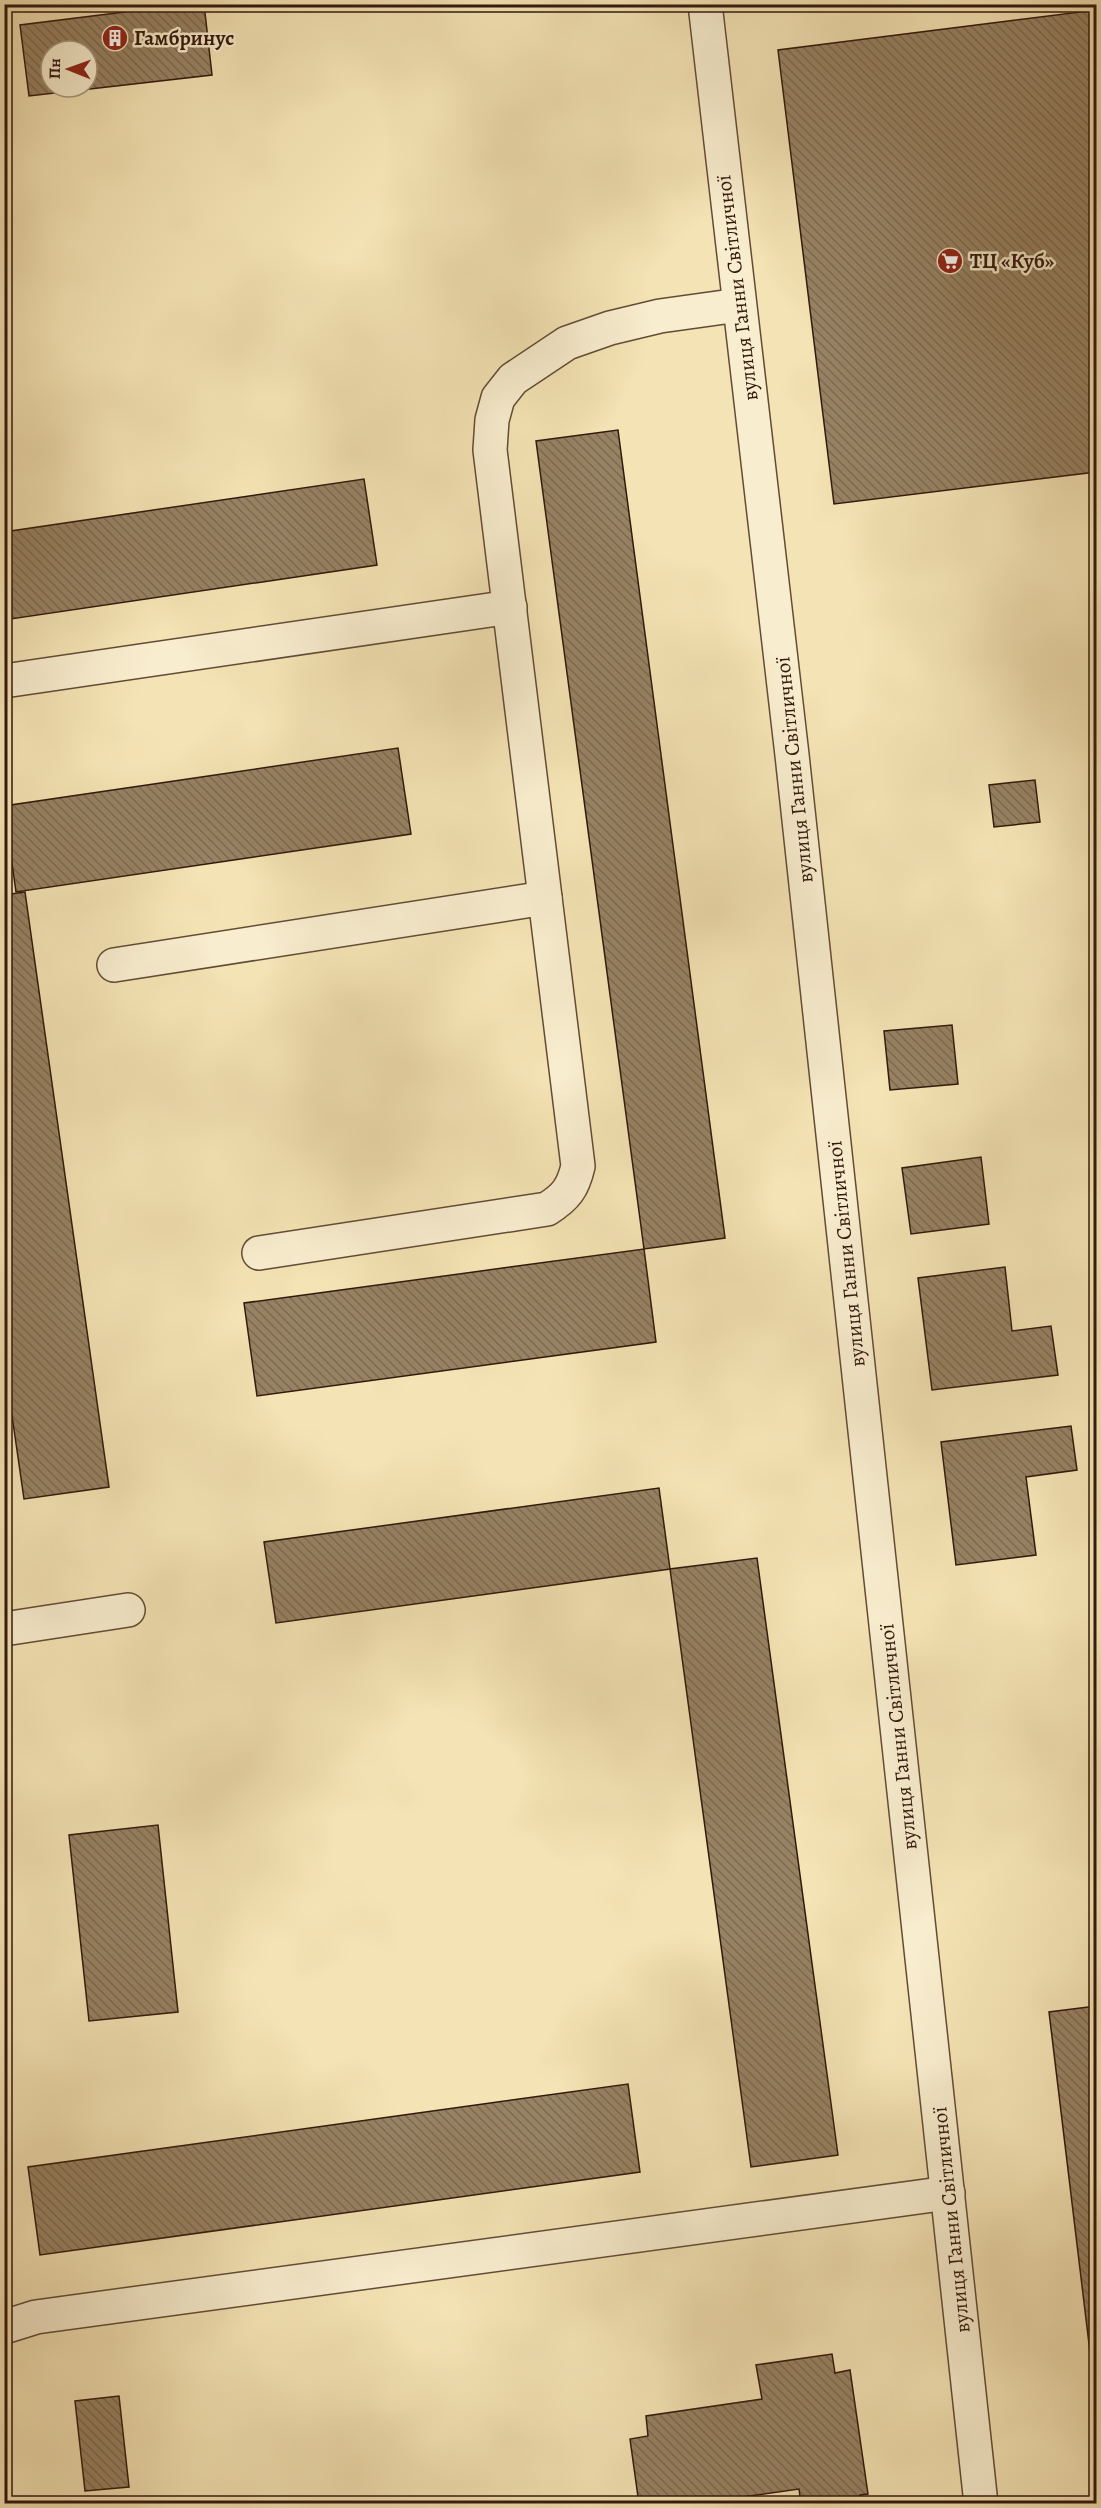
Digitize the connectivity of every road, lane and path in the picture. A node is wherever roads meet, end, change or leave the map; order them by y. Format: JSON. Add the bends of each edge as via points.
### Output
{"nodes":[{"id":1,"x":705,"y":4,"type":"edge"},
{"id":2,"x":739,"y":306,"type":"junction"},
{"id":3,"x":510,"y":607,"type":"junction"},
{"id":4,"x":4,"y":681,"type":"edge"},
{"id":5,"x":545,"y":898,"type":"junction"},
{"id":6,"x":114,"y":965,"type":"dead end"},
{"id":7,"x":259,"y":1253,"type":"dead end"},
{"id":8,"x":128,"y":1610,"type":"dead end"},
{"id":9,"x":4,"y":1629,"type":"edge"},
{"id":10,"x":948,"y":2193,"type":"junction"},
{"id":11,"x":4,"y":2327,"type":"edge"},
{"id":12,"x":981,"y":2504,"type":"edge"}],
"edges":[{"from":1,"to":2,"type":"street","name":"вулиця Ганни Світличної"},
{"from":2,"to":3,"type":"street","via":[[660,316],[567,343],[513,379],[498,398],[490,450]]},
{"from":2,"to":10,"type":"street","name":"вулиця Ганни Світличної","via":[[792,754]]},
{"from":3,"to":4,"type":"street"},
{"from":3,"to":5,"type":"street"},
{"from":5,"to":6,"type":"street"},
{"from":5,"to":7,"type":"street","via":[[578,1166],[574,1185],[565,1198],[547,1209]]},
{"from":8,"to":9,"type":"street"},
{"from":10,"to":11,"type":"street","via":[[36,2317]]},
{"from":10,"to":12,"type":"street","name":"вулиця Ганни Світличної"}]}
